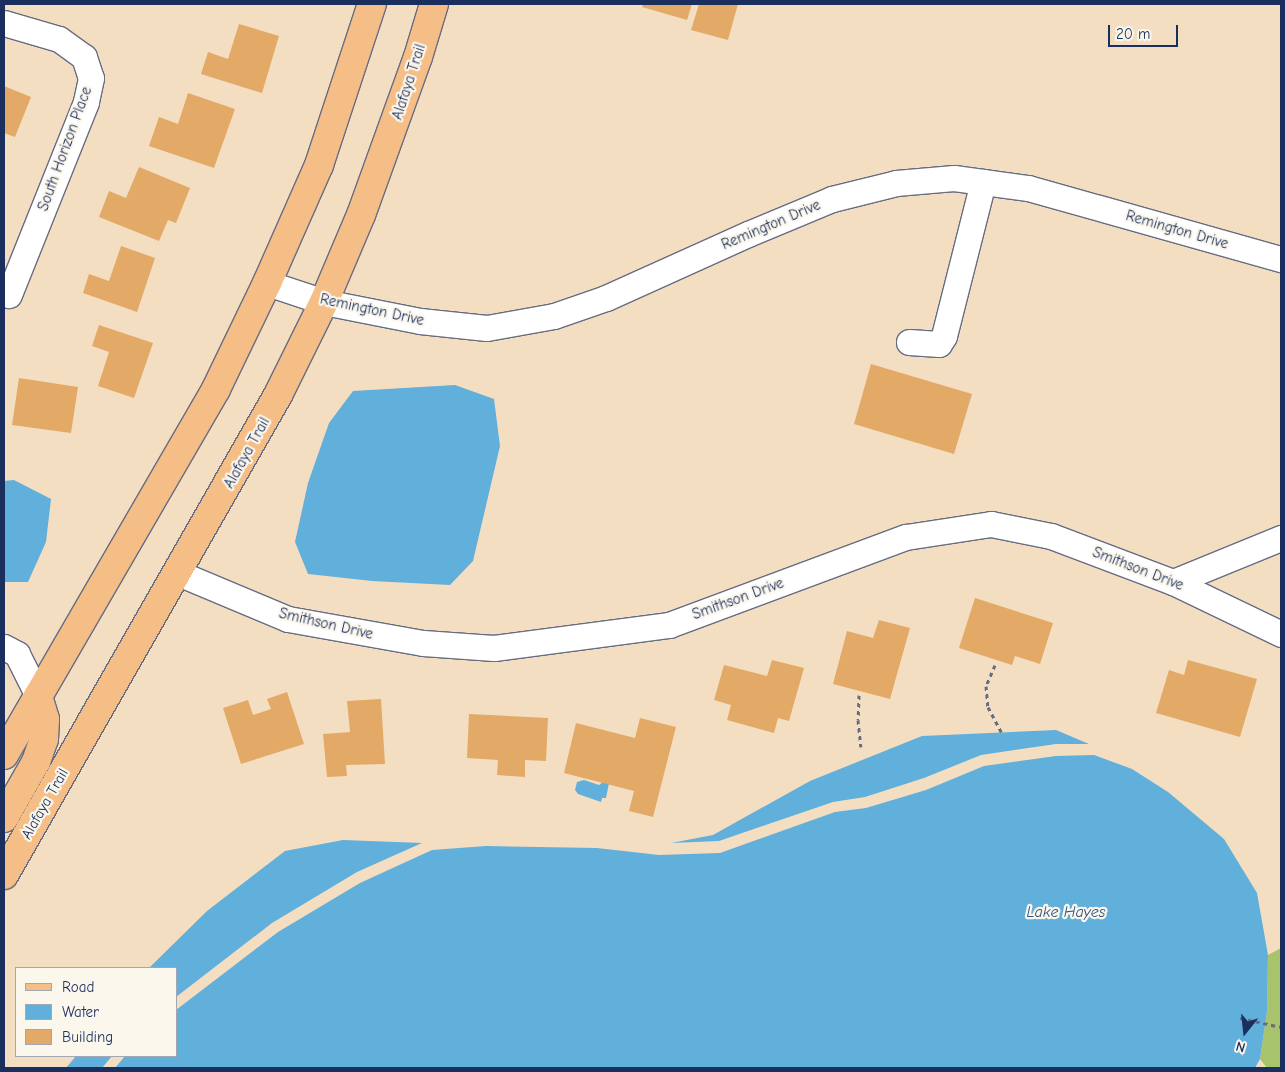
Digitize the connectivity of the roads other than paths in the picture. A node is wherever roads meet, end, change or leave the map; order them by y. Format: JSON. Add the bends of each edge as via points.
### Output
{"nodes":[{"id":1,"x":372,"y":4,"type":"edge"},
{"id":2,"x":434,"y":4,"type":"edge"},
{"id":3,"x":4,"y":23,"type":"edge"},
{"id":4,"x":983,"y":182,"type":"junction"},
{"id":5,"x":1281,"y":259,"type":"edge"},
{"id":6,"x":267,"y":283,"type":"junction"},
{"id":7,"x":8,"y":295,"type":"dead end"},
{"id":8,"x":324,"y":302,"type":"junction"},
{"id":9,"x":908,"y":342,"type":"dead end"},
{"id":10,"x":1281,"y":538,"type":"edge"},
{"id":11,"x":178,"y":574,"type":"junction"},
{"id":12,"x":1172,"y":582,"type":"junction"},
{"id":13,"x":1281,"y":634,"type":"edge"},
{"id":14,"x":4,"y":646,"type":"edge"},
{"id":15,"x":38,"y":696,"type":"junction"},
{"id":16,"x":11,"y":724,"type":"edge"},
{"id":17,"x":4,"y":755,"type":"edge"},
{"id":18,"x":4,"y":818,"type":"edge"},
{"id":19,"x":4,"y":875,"type":"edge"}],
"edges":[{"from":1,"to":6,"type":"main road","via":[[319,164]]},
{"from":2,"to":8,"type":"main road","name":"Alafaya Trail","via":[[392,135]]},
{"from":3,"to":7,"type":"street","name":"South Horizon Place","via":[[59,39],[84,56],[91,78],[86,102]]},
{"from":4,"to":5,"type":"street","name":"Remington Drive","via":[[1028,188]]},
{"from":4,"to":8,"type":"street","name":"Remington Drive","via":[[954,178],[896,183],[832,199],[606,298],[554,316],[486,328],[420,322]]},
{"from":4,"to":9,"type":"street","via":[[944,336],[940,344]]},
{"from":6,"to":8,"type":"street","name":"Remington Drive"},
{"from":6,"to":15,"type":"main road","via":[[216,389]]},
{"from":8,"to":11,"type":"main road","name":"Alafaya Trail","via":[[278,395]]},
{"from":10,"to":12,"type":"street"},
{"from":11,"to":12,"type":"street","name":"Smithson Drive","via":[[288,619],[423,643],[494,648],[669,625],[906,537],[991,524],[1051,536]]},
{"from":11,"to":19,"type":"main road","name":"Alafaya Trail"},
{"from":12,"to":13,"type":"street","name":"Smithson Drive"},
{"from":14,"to":15,"type":"street","via":[[17,654]]},
{"from":15,"to":16,"type":"main road"},
{"from":15,"to":18,"type":"main road","via":[[45,719],[44,739],[36,762]]},
{"from":16,"to":17,"type":"main road"}]}
